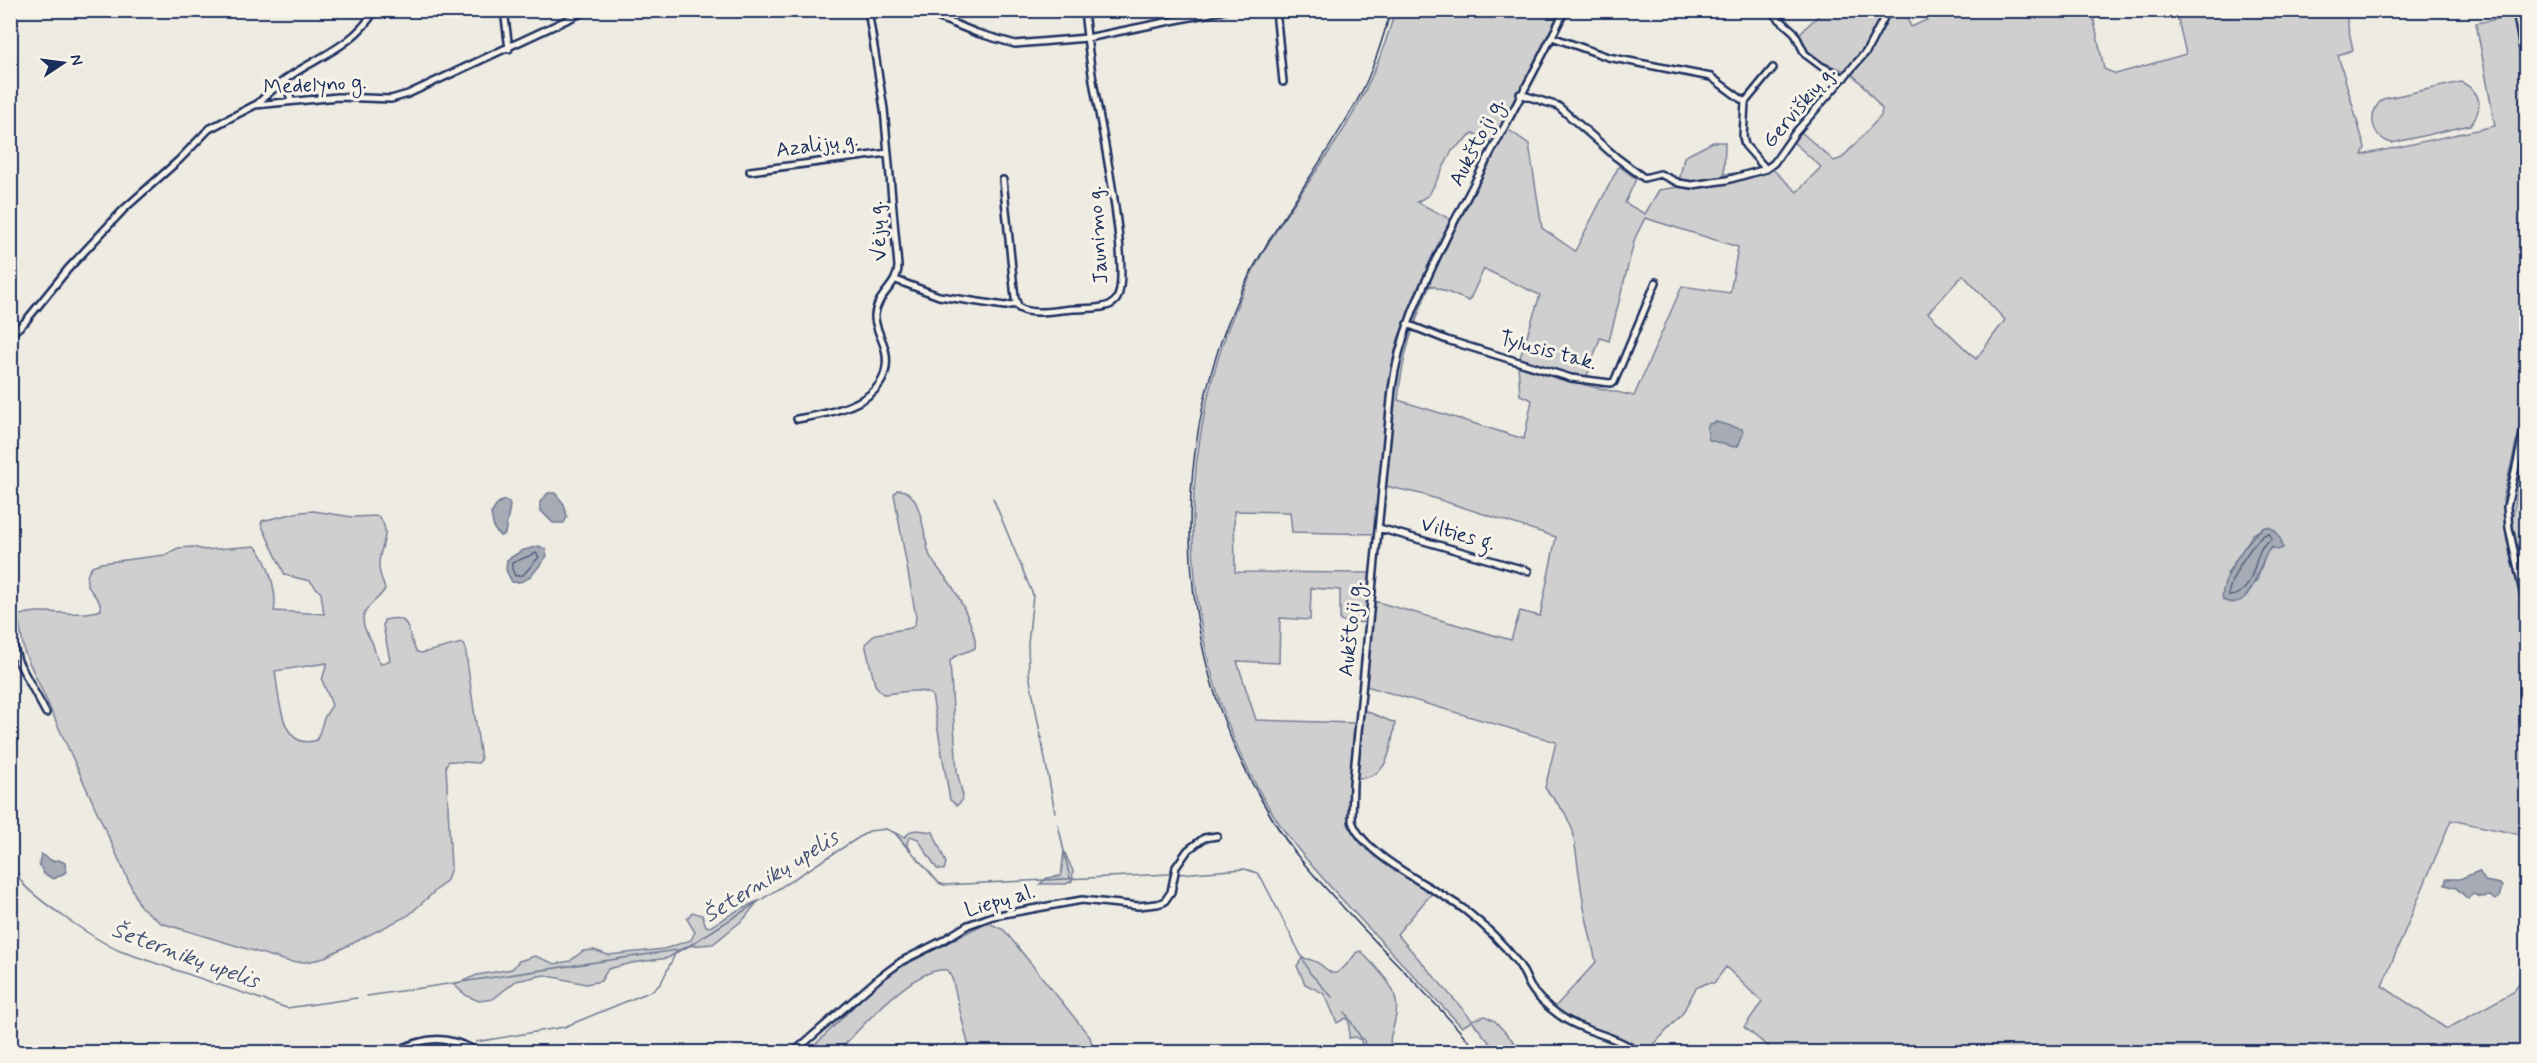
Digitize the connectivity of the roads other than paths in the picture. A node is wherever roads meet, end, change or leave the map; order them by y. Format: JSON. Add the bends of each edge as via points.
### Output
{"nodes":[{"id":1,"x":375,"y":10,"type":"edge"},
{"id":2,"x":504,"y":10,"type":"edge"},
{"id":3,"x":569,"y":10,"type":"edge"},
{"id":4,"x":588,"y":10,"type":"edge"},
{"id":5,"x":868,"y":10,"type":"edge"},
{"id":6,"x":920,"y":10,"type":"edge"},
{"id":7,"x":1084,"y":10,"type":"edge"},
{"id":8,"x":1225,"y":10,"type":"edge"},
{"id":9,"x":1276,"y":10,"type":"edge"},
{"id":10,"x":1565,"y":10,"type":"edge"},
{"id":11,"x":1769,"y":10,"type":"edge"},
{"id":12,"x":1888,"y":10,"type":"edge"},
{"id":13,"x":2516,"y":10,"type":"edge"},
{"id":14,"x":570,"y":19,"type":"junction"},
{"id":15,"x":1552,"y":37,"type":"junction"},
{"id":16,"x":1087,"y":38,"type":"junction"},
{"id":17,"x":509,"y":49,"type":"junction"},
{"id":18,"x":2526,"y":65,"type":"edge"},
{"id":19,"x":1773,"y":68,"type":"dead end"},
{"id":20,"x":1844,"y":78,"type":"junction"},
{"id":21,"x":285,"y":80,"type":"junction"},
{"id":22,"x":1283,"y":82,"type":"dead end"},
{"id":23,"x":1520,"y":94,"type":"junction"},
{"id":24,"x":291,"y":100,"type":"junction"},
{"id":25,"x":1745,"y":102,"type":"junction"},
{"id":26,"x":255,"y":105,"type":"junction"},
{"id":27,"x":888,"y":153,"type":"junction"},
{"id":28,"x":1766,"y":169,"type":"junction"},
{"id":29,"x":750,"y":171,"type":"dead end"},
{"id":30,"x":1003,"y":180,"type":"dead end"},
{"id":31,"x":897,"y":280,"type":"junction"},
{"id":32,"x":1656,"y":282,"type":"dead end"},
{"id":33,"x":1016,"y":304,"type":"junction"},
{"id":34,"x":1407,"y":324,"type":"junction"},
{"id":35,"x":10,"y":335,"type":"edge"},
{"id":36,"x":797,"y":419,"type":"dead end"},
{"id":37,"x":2526,"y":422,"type":"edge"},
{"id":38,"x":1378,"y":528,"type":"junction"},
{"id":39,"x":1528,"y":571,"type":"dead end"},
{"id":40,"x":2526,"y":606,"type":"edge"},
{"id":41,"x":10,"y":632,"type":"edge"},
{"id":42,"x":46,"y":713,"type":"dead end"},
{"id":43,"x":1217,"y":836,"type":"dead end"},
{"id":44,"x":394,"y":1053,"type":"edge"},
{"id":45,"x":478,"y":1053,"type":"edge"},
{"id":46,"x":794,"y":1053,"type":"edge"},
{"id":47,"x":1637,"y":1053,"type":"edge"}],
"edges":[{"from":1,"to":21,"type":"street","via":[[348,40]]},
{"from":2,"to":17,"type":"street"},
{"from":3,"to":14,"type":"street"},
{"from":4,"to":14,"type":"street","name":"Medelyno g."},
{"from":5,"to":27,"type":"street","name":"Vėjų g."},
{"from":6,"to":16,"type":"street","via":[[1015,44]]},
{"from":7,"to":16,"type":"street","name":"Jaunimo g."},
{"from":8,"to":16,"type":"street"},
{"from":9,"to":22,"type":"street"},
{"from":10,"to":15,"type":"street","name":"Aukštoji g."},
{"from":11,"to":20,"type":"street","via":[[1794,33],[1805,54]]},
{"from":12,"to":20,"type":"street","name":"Gerviškių g.","via":[[1866,52]]},
{"from":13,"to":18,"type":"street"},
{"from":14,"to":17,"type":"street","name":"Medelyno g."},
{"from":15,"to":23,"type":"street","name":"Aukštoji g."},
{"from":15,"to":25,"type":"street","via":[[1608,57],[1712,77]]},
{"from":16,"to":33,"type":"street","name":"Jaunimo g.","via":[[1121,265],[1119,296],[1114,303],[1102,306],[1033,312]]},
{"from":17,"to":24,"type":"street","name":"Medelyno g.","via":[[391,99]]},
{"from":19,"to":25,"type":"street"},
{"from":20,"to":28,"type":"street","name":"Gerviškių g."},
{"from":21,"to":24,"type":"street"},
{"from":21,"to":26,"type":"street"},
{"from":23,"to":28,"type":"street","name":"Gerviškių g.","via":[[1558,106],[1644,178],[1664,174],[1692,185]]},
{"from":23,"to":34,"type":"street","name":"Aukštoji g."},
{"from":24,"to":26,"type":"street","name":"Medelyno g."},
{"from":25,"to":28,"type":"street","via":[[1745,146]]},
{"from":26,"to":35,"type":"street","name":"Medelyno g.","via":[[209,129],[124,209]]},
{"from":27,"to":29,"type":"street","name":"Azalijų g."},
{"from":27,"to":31,"type":"street","name":"Vėjų g."},
{"from":30,"to":33,"type":"street"},
{"from":31,"to":33,"type":"street","via":[[939,296],[996,305]]},
{"from":31,"to":36,"type":"street","name":"Vėjų g.","via":[[876,308],[876,325],[886,355],[879,384],[851,406]]},
{"from":32,"to":34,"type":"street","name":"Tylusis tak.","via":[[1614,382],[1610,383],[1571,378]]},
{"from":34,"to":38,"type":"street","name":"Aukštoji g.","via":[[1394,372]]},
{"from":37,"to":40,"type":"street","via":[[2507,507]]},
{"from":38,"to":39,"type":"street","name":"Vilties g."},
{"from":38,"to":47,"type":"street","name":"Aukštoji g.","via":[[1353,783],[1353,826],[1390,862],[1480,922],[1519,964],[1534,993],[1559,1015],[1580,1028],[1626,1044]]},
{"from":41,"to":42,"type":"street","via":[[18,661]]},
{"from":43,"to":46,"type":"street","name":"Liepų al.","via":[[1204,838],[1188,850],[1176,867],[1171,892],[1164,902],[1138,906],[1082,900],[993,916],[968,925],[902,961]]},
{"from":44,"to":45,"type":"street","via":[[441,1038]]}]}
